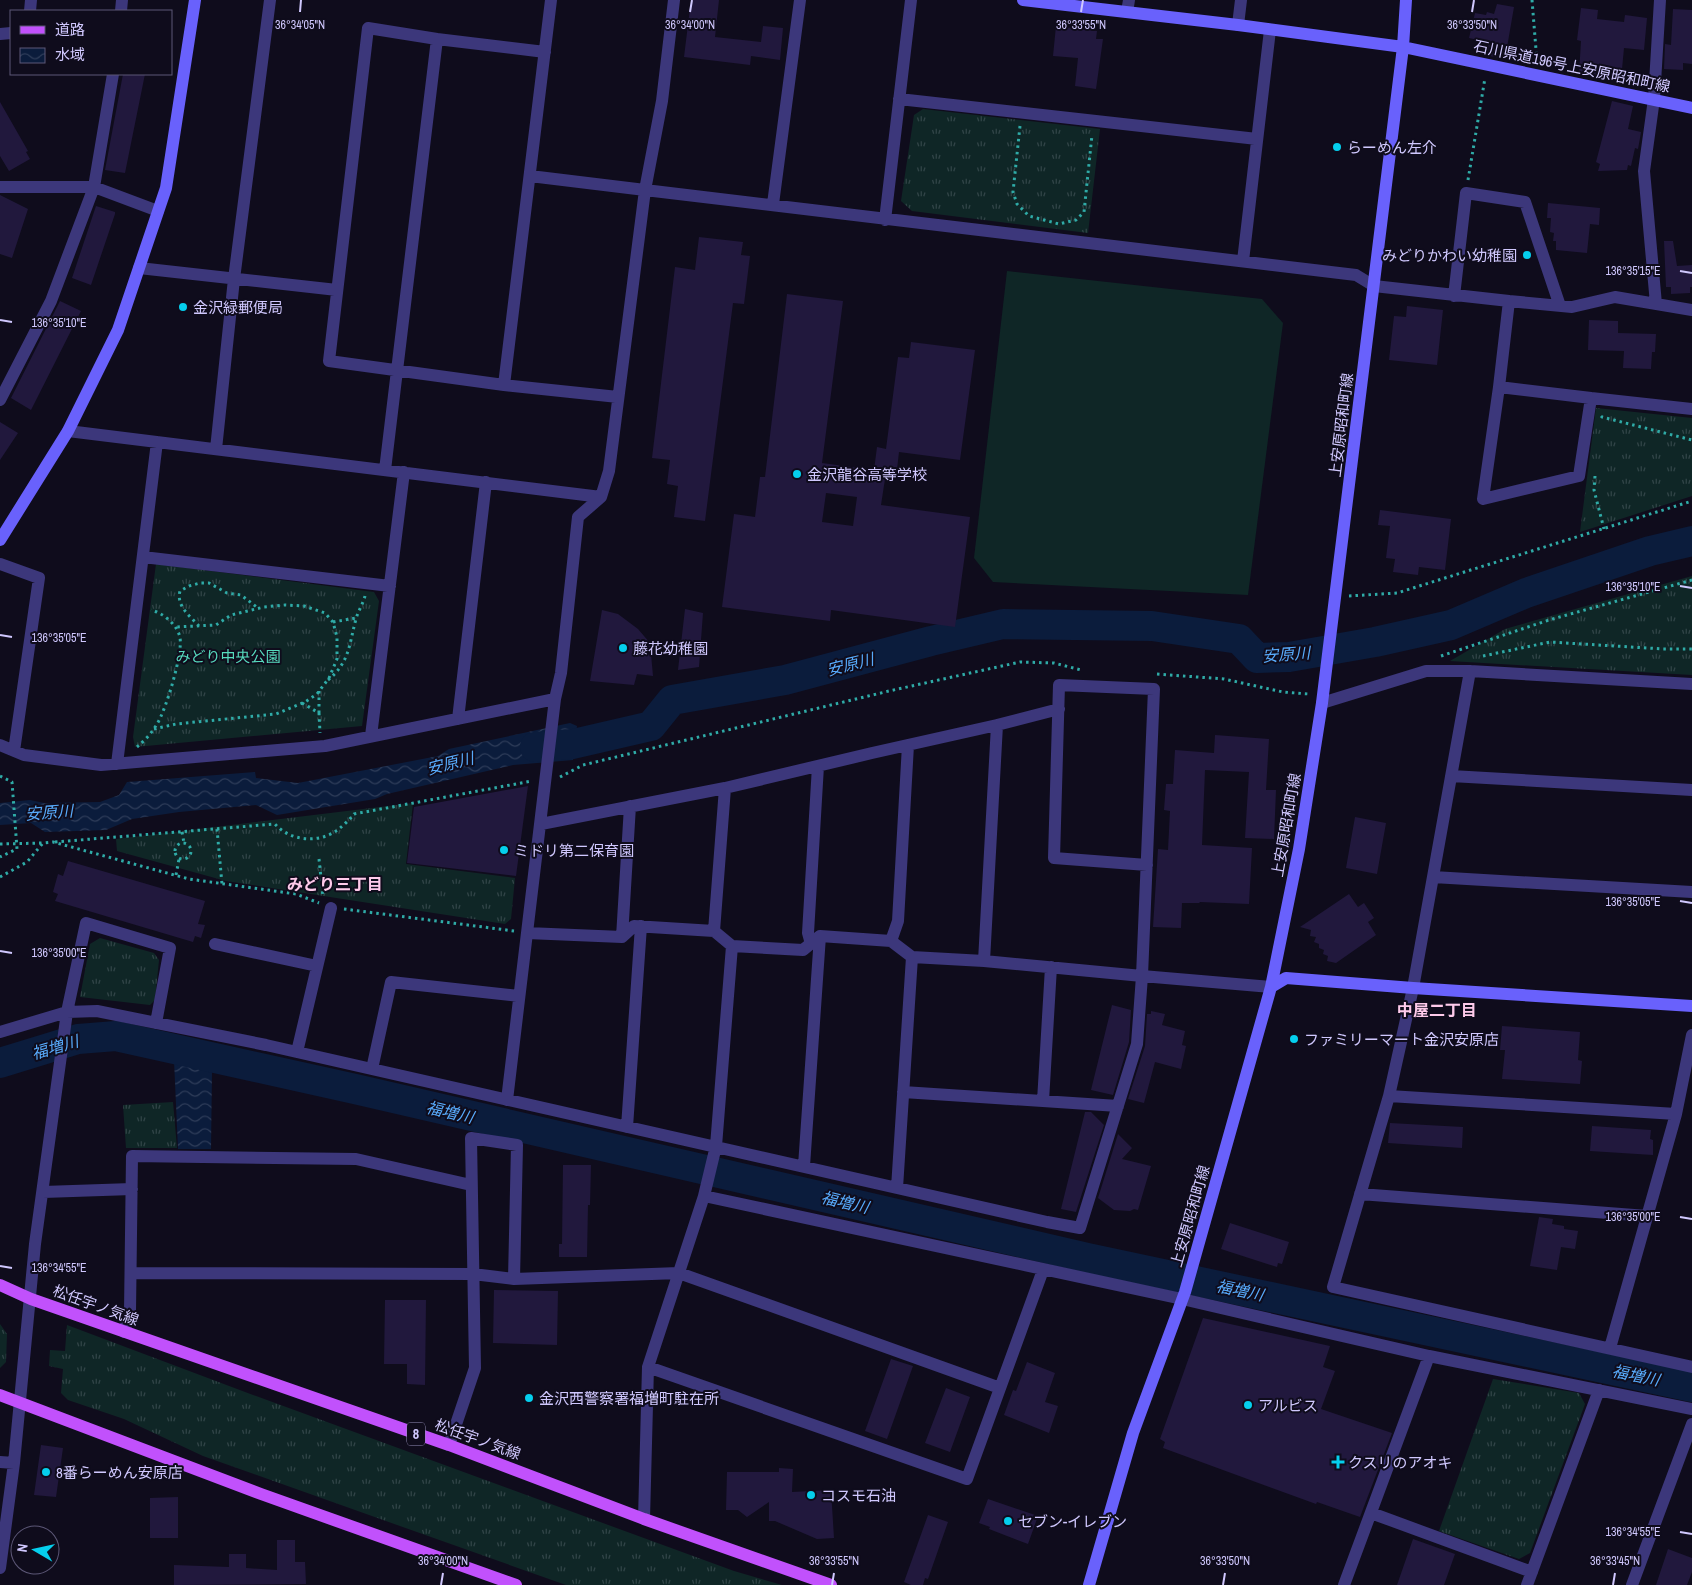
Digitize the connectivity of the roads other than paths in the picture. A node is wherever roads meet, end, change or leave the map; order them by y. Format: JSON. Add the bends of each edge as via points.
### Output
{"nodes":[{"id":1,"x":195,"y":0,"type":"edge"},
{"id":2,"x":270,"y":0,"type":"edge"},
{"id":3,"x":552,"y":0,"type":"edge"},
{"id":4,"x":674,"y":0,"type":"edge"},
{"id":5,"x":800,"y":0,"type":"edge"},
{"id":6,"x":911,"y":0,"type":"edge"},
{"id":7,"x":1023,"y":0,"type":"edge"},
{"id":8,"x":1241,"y":0,"type":"edge"},
{"id":9,"x":1406,"y":0,"type":"edge"},
{"id":10,"x":1660,"y":0,"type":"edge"},
{"id":11,"x":1128,"y":6,"type":"edge"},
{"id":12,"x":1238,"y":25,"type":"junction"},
{"id":13,"x":1270,"y":30,"type":"junction"},
{"id":14,"x":437,"y":39,"type":"junction"},
{"id":15,"x":1402,"y":47,"type":"junction"},
{"id":16,"x":545,"y":52,"type":"junction"},
{"id":17,"x":113,"y":75,"type":"edge"},
{"id":18,"x":899,"y":99,"type":"junction"},
{"id":19,"x":1654,"y":99,"type":"junction"},
{"id":20,"x":1692,"y":108,"type":"edge"},
{"id":21,"x":1257,"y":138,"type":"junction"},
{"id":22,"x":530,"y":176,"type":"junction"},
{"id":23,"x":0,"y":187,"type":"edge"},
{"id":24,"x":94,"y":187,"type":"junction"},
{"id":25,"x":645,"y":190,"type":"junction"},
{"id":26,"x":773,"y":204,"type":"junction"},
{"id":27,"x":158,"y":211,"type":"junction"},
{"id":28,"x":885,"y":220,"type":"junction"},
{"id":29,"x":1243,"y":261,"type":"junction"},
{"id":30,"x":139,"y":268,"type":"junction"},
{"id":31,"x":234,"y":279,"type":"junction"},
{"id":32,"x":1374,"y":286,"type":"junction"},
{"id":33,"x":338,"y":290,"type":"junction"},
{"id":34,"x":1454,"y":296,"type":"junction"},
{"id":35,"x":1509,"y":301,"type":"junction"},
{"id":36,"x":1656,"y":304,"type":"junction"},
{"id":37,"x":1560,"y":306,"type":"junction"},
{"id":38,"x":1692,"y":310,"type":"edge"},
{"id":39,"x":397,"y":370,"type":"junction"},
{"id":40,"x":504,"y":385,"type":"junction"},
{"id":41,"x":1499,"y":387,"type":"junction"},
{"id":42,"x":618,"y":396,"type":"junction"},
{"id":43,"x":1591,"y":398,"type":"junction"},
{"id":44,"x":0,"y":400,"type":"edge"},
{"id":45,"x":1692,"y":409,"type":"edge"},
{"id":46,"x":68,"y":431,"type":"junction"},
{"id":47,"x":156,"y":442,"type":"junction"},
{"id":48,"x":216,"y":449,"type":"junction"},
{"id":49,"x":385,"y":470,"type":"junction"},
{"id":50,"x":404,"y":472,"type":"junction"},
{"id":51,"x":486,"y":482,"type":"junction"},
{"id":52,"x":601,"y":497,"type":"junction"},
{"id":53,"x":0,"y":540,"type":"edge"},
{"id":54,"x":143,"y":557,"type":"junction"},
{"id":55,"x":0,"y":564,"type":"edge"},
{"id":56,"x":390,"y":586,"type":"junction"},
{"id":57,"x":1470,"y":671,"type":"junction"},
{"id":58,"x":1692,"y":684,"type":"edge"},
{"id":59,"x":555,"y":699,"type":"junction"},
{"id":60,"x":1323,"y":699,"type":"junction"},
{"id":61,"x":1059,"y":709,"type":"junction"},
{"id":62,"x":458,"y":719,"type":"junction"},
{"id":63,"x":997,"y":725,"type":"junction"},
{"id":64,"x":371,"y":736,"type":"junction"},
{"id":65,"x":0,"y":745,"type":"edge"},
{"id":66,"x":908,"y":745,"type":"junction"},
{"id":67,"x":14,"y":751,"type":"junction"},
{"id":68,"x":117,"y":764,"type":"junction"},
{"id":69,"x":818,"y":766,"type":"junction"},
{"id":70,"x":1451,"y":776,"type":"junction"},
{"id":71,"x":724,"y":788,"type":"junction"},
{"id":72,"x":1692,"y":790,"type":"edge"},
{"id":73,"x":630,"y":806,"type":"junction"},
{"id":74,"x":541,"y":824,"type":"junction"},
{"id":75,"x":1147,"y":865,"type":"junction"},
{"id":76,"x":1433,"y":877,"type":"junction"},
{"id":77,"x":1692,"y":892,"type":"edge"},
{"id":78,"x":331,"y":908,"type":"road end"},
{"id":79,"x":641,"y":926,"type":"junction"},
{"id":80,"x":714,"y":931,"type":"junction"},
{"id":81,"x":527,"y":933,"type":"junction"},
{"id":82,"x":622,"y":937,"type":"junction"},
{"id":83,"x":815,"y":940,"type":"junction"},
{"id":84,"x":891,"y":941,"type":"junction"},
{"id":85,"x":215,"y":944,"type":"dead end"},
{"id":86,"x":732,"y":946,"type":"junction"},
{"id":87,"x":912,"y":957,"type":"junction"},
{"id":88,"x":984,"y":961,"type":"junction"},
{"id":89,"x":317,"y":966,"type":"junction"},
{"id":90,"x":1051,"y":968,"type":"junction"},
{"id":91,"x":1142,"y":976,"type":"junction"},
{"id":92,"x":1271,"y":987,"type":"junction"},
{"id":93,"x":1413,"y":988,"type":"junction"},
{"id":94,"x":519,"y":996,"type":"junction"},
{"id":95,"x":1692,"y":1006,"type":"edge"},
{"id":96,"x":67,"y":1012,"type":"junction"},
{"id":97,"x":156,"y":1022,"type":"junction"},
{"id":98,"x":0,"y":1032,"type":"edge"},
{"id":99,"x":1692,"y":1035,"type":"edge"},
{"id":100,"x":296,"y":1052,"type":"junction"},
{"id":101,"x":372,"y":1069,"type":"junction"},
{"id":102,"x":904,"y":1092,"type":"junction"},
{"id":103,"x":1389,"y":1096,"type":"junction"},
{"id":104,"x":507,"y":1100,"type":"junction"},
{"id":105,"x":1043,"y":1101,"type":"junction"},
{"id":106,"x":1118,"y":1106,"type":"junction"},
{"id":107,"x":1676,"y":1114,"type":"junction"},
{"id":108,"x":627,"y":1127,"type":"junction"},
{"id":109,"x":715,"y":1152,"type":"junction"},
{"id":110,"x":804,"y":1166,"type":"junction"},
{"id":111,"x":471,"y":1185,"type":"junction"},
{"id":112,"x":897,"y":1188,"type":"junction"},
{"id":113,"x":132,"y":1189,"type":"junction"},
{"id":114,"x":706,"y":1191,"type":"junction"},
{"id":115,"x":42,"y":1192,"type":"junction"},
{"id":116,"x":1360,"y":1194,"type":"junction"},
{"id":117,"x":1647,"y":1216,"type":"junction"},
{"id":118,"x":1043,"y":1270,"type":"junction"},
{"id":119,"x":131,"y":1273,"type":"junction"},
{"id":120,"x":679,"y":1273,"type":"junction"},
{"id":121,"x":473,"y":1274,"type":"junction"},
{"id":122,"x":514,"y":1279,"type":"junction"},
{"id":123,"x":0,"y":1285,"type":"edge"},
{"id":124,"x":1183,"y":1296,"type":"junction"},
{"id":125,"x":31,"y":1299,"type":"junction"},
{"id":126,"x":124,"y":1332,"type":"junction"},
{"id":127,"x":1610,"y":1348,"type":"junction"},
{"id":128,"x":1429,"y":1356,"type":"junction"},
{"id":129,"x":648,"y":1367,"type":"junction"},
{"id":130,"x":1692,"y":1367,"type":"edge"},
{"id":131,"x":1000,"y":1388,"type":"junction"},
{"id":132,"x":1599,"y":1390,"type":"junction"},
{"id":133,"x":0,"y":1395,"type":"edge"},
{"id":134,"x":21,"y":1404,"type":"junction"},
{"id":135,"x":1692,"y":1409,"type":"edge"},
{"id":136,"x":1692,"y":1424,"type":"edge"},
{"id":137,"x":449,"y":1446,"type":"junction"},
{"id":138,"x":0,"y":1462,"type":"edge"},
{"id":139,"x":14,"y":1463,"type":"junction"},
{"id":140,"x":1371,"y":1513,"type":"junction"},
{"id":141,"x":644,"y":1519,"type":"junction"},
{"id":142,"x":0,"y":1568,"type":"edge"},
{"id":143,"x":1532,"y":1572,"type":"junction"},
{"id":144,"x":516,"y":1585,"type":"edge"},
{"id":145,"x":831,"y":1585,"type":"edge"},
{"id":146,"x":1089,"y":1585,"type":"edge"},
{"id":147,"x":1344,"y":1585,"type":"edge"},
{"id":148,"x":1528,"y":1585,"type":"edge"},
{"id":149,"x":1632,"y":1585,"type":"edge"}],
"edges":[{"from":1,"to":27,"type":"main road","via":[[166,188]]},
{"from":2,"to":31,"type":"street"},
{"from":3,"to":16,"type":"street"},
{"from":4,"to":25,"type":"street","via":[[662,102]]},
{"from":5,"to":26,"type":"street"},
{"from":6,"to":18,"type":"street"},
{"from":7,"to":11,"type":"main road","name":"石川県道196号上安原昭和町線"},
{"from":8,"to":12,"type":"street"},
{"from":9,"to":15,"type":"main road"},
{"from":10,"to":19,"type":"street"},
{"from":11,"to":12,"type":"main road","name":"石川県道196号上安原昭和町線"},
{"from":12,"to":13,"type":"main road","name":"石川県道196号上安原昭和町線"},
{"from":13,"to":15,"type":"main road","name":"石川県道196号上安原昭和町線"},
{"from":13,"to":21,"type":"street"},
{"from":14,"to":16,"type":"street"},
{"from":14,"to":33,"type":"street","via":[[368,28]]},
{"from":14,"to":39,"type":"street"},
{"from":15,"to":19,"type":"main road","name":"石川県道196号上安原昭和町線"},
{"from":15,"to":32,"type":"main road","name":"上安原昭和町線"},
{"from":16,"to":22,"type":"street"},
{"from":17,"to":24,"type":"street"},
{"from":18,"to":21,"type":"street"},
{"from":18,"to":28,"type":"street"},
{"from":19,"to":20,"type":"main road","name":"石川県道196号上安原昭和町線"},
{"from":19,"to":36,"type":"street","via":[[1644,170]]},
{"from":21,"to":29,"type":"street"},
{"from":22,"to":25,"type":"street"},
{"from":22,"to":40,"type":"street"},
{"from":23,"to":24,"type":"street"},
{"from":24,"to":27,"type":"street"},
{"from":24,"to":44,"type":"street","via":[[51,300]]},
{"from":25,"to":26,"type":"street"},
{"from":25,"to":42,"type":"street"},
{"from":26,"to":28,"type":"street"},
{"from":27,"to":30,"type":"main road"},
{"from":28,"to":29,"type":"street"},
{"from":29,"to":32,"type":"street","via":[[1356,275]]},
{"from":30,"to":31,"type":"street"},
{"from":30,"to":46,"type":"main road","via":[[118,330]]},
{"from":31,"to":33,"type":"street"},
{"from":31,"to":48,"type":"street"},
{"from":32,"to":34,"type":"street"},
{"from":32,"to":60,"type":"main road","name":"上安原昭和町線"},
{"from":33,"to":39,"type":"street","via":[[329,361]]},
{"from":34,"to":35,"type":"street"},
{"from":34,"to":37,"type":"street","via":[[1466,193],[1526,202]]},
{"from":35,"to":37,"type":"street"},
{"from":35,"to":41,"type":"street"},
{"from":36,"to":37,"type":"street","via":[[1615,297],[1572,307]]},
{"from":36,"to":38,"type":"street"},
{"from":39,"to":40,"type":"street"},
{"from":39,"to":49,"type":"street"},
{"from":40,"to":42,"type":"street"},
{"from":41,"to":43,"type":"street"},
{"from":41,"to":43,"type":"street","via":[[1483,498],[1579,476]]},
{"from":42,"to":52,"type":"street","via":[[609,471]]},
{"from":43,"to":45,"type":"street"},
{"from":46,"to":47,"type":"street"},
{"from":46,"to":53,"type":"main road"},
{"from":47,"to":48,"type":"street"},
{"from":47,"to":54,"type":"street"},
{"from":48,"to":49,"type":"street"},
{"from":49,"to":50,"type":"street"},
{"from":50,"to":51,"type":"street"},
{"from":50,"to":56,"type":"street"},
{"from":51,"to":52,"type":"street"},
{"from":51,"to":62,"type":"street"},
{"from":52,"to":59,"type":"street","via":[[578,517],[561,673]]},
{"from":54,"to":56,"type":"street"},
{"from":54,"to":68,"type":"street"},
{"from":55,"to":67,"type":"street","via":[[39,578]]},
{"from":56,"to":64,"type":"street"},
{"from":57,"to":58,"type":"street"},
{"from":57,"to":60,"type":"street","via":[[1426,671]]},
{"from":57,"to":70,"type":"street"},
{"from":59,"to":62,"type":"street"},
{"from":59,"to":74,"type":"street"},
{"from":60,"to":92,"type":"main road","name":"上安原昭和町線","via":[[1299,849]]},
{"from":61,"to":63,"type":"street"},
{"from":61,"to":75,"type":"street","via":[[1054,858]]},
{"from":61,"to":75,"type":"street","via":[[1059,684],[1154,689]]},
{"from":62,"to":64,"type":"street"},
{"from":63,"to":66,"type":"street"},
{"from":63,"to":88,"type":"street"},
{"from":64,"to":68,"type":"street","via":[[321,746]]},
{"from":65,"to":67,"type":"street"},
{"from":66,"to":69,"type":"street"},
{"from":66,"to":84,"type":"street","via":[[898,921]]},
{"from":67,"to":68,"type":"street","via":[[101,765]]},
{"from":69,"to":71,"type":"street"},
{"from":69,"to":83,"type":"street","via":[[808,933]]},
{"from":70,"to":72,"type":"street"},
{"from":70,"to":76,"type":"street"},
{"from":71,"to":73,"type":"street"},
{"from":71,"to":80,"type":"street"},
{"from":73,"to":74,"type":"street"},
{"from":73,"to":82,"type":"street"},
{"from":74,"to":81,"type":"street"},
{"from":75,"to":91,"type":"street"},
{"from":76,"to":77,"type":"street"},
{"from":76,"to":93,"type":"street"},
{"from":78,"to":89,"type":"street"},
{"from":79,"to":80,"type":"street"},
{"from":79,"to":82,"type":"street","via":[[634,926]]},
{"from":79,"to":108,"type":"street"},
{"from":80,"to":86,"type":"street"},
{"from":81,"to":82,"type":"street"},
{"from":81,"to":94,"type":"street"},
{"from":83,"to":84,"type":"street"},
{"from":83,"to":86,"type":"street","via":[[803,950]]},
{"from":83,"to":110,"type":"street"},
{"from":84,"to":87,"type":"street"},
{"from":85,"to":89,"type":"street"},
{"from":86,"to":109,"type":"street"},
{"from":87,"to":88,"type":"street"},
{"from":87,"to":102,"type":"street"},
{"from":88,"to":90,"type":"street"},
{"from":89,"to":100,"type":"street"},
{"from":90,"to":91,"type":"street"},
{"from":90,"to":105,"type":"street"},
{"from":91,"to":92,"type":"street"},
{"from":91,"to":106,"type":"street","via":[[1137,1044]]},
{"from":92,"to":93,"type":"main road","via":[[1286,978]]},
{"from":92,"to":124,"type":"main road","name":"上安原昭和町線"},
{"from":93,"to":95,"type":"main road"},
{"from":93,"to":103,"type":"street"},
{"from":94,"to":101,"type":"street","via":[[390,982]]},
{"from":94,"to":104,"type":"street"},
{"from":96,"to":97,"type":"street","via":[[97,1010]]},
{"from":96,"to":97,"type":"street","via":[[86,923],[170,948]]},
{"from":96,"to":98,"type":"street"},
{"from":96,"to":115,"type":"street"},
{"from":97,"to":100,"type":"street"},
{"from":99,"to":107,"type":"street"},
{"from":100,"to":101,"type":"street"},
{"from":101,"to":104,"type":"street"},
{"from":102,"to":105,"type":"street"},
{"from":102,"to":112,"type":"street"},
{"from":103,"to":107,"type":"street"},
{"from":103,"to":116,"type":"street"},
{"from":104,"to":108,"type":"street"},
{"from":105,"to":106,"type":"street"},
{"from":106,"to":112,"type":"street","via":[[1080,1228]]},
{"from":107,"to":117,"type":"street"},
{"from":108,"to":109,"type":"street"},
{"from":109,"to":110,"type":"street"},
{"from":109,"to":114,"type":"street"},
{"from":110,"to":112,"type":"street"},
{"from":111,"to":113,"type":"street","via":[[356,1159],[132,1156]]},
{"from":111,"to":121,"type":"street"},
{"from":111,"to":122,"type":"street","via":[[471,1138],[517,1145]]},
{"from":113,"to":115,"type":"street"},
{"from":113,"to":119,"type":"street"},
{"from":114,"to":118,"type":"street"},
{"from":114,"to":120,"type":"street"},
{"from":115,"to":125,"type":"street"},
{"from":116,"to":117,"type":"street"},
{"from":116,"to":127,"type":"street","via":[[1333,1287]]},
{"from":117,"to":127,"type":"street"},
{"from":118,"to":124,"type":"street"},
{"from":118,"to":131,"type":"street"},
{"from":119,"to":121,"type":"street"},
{"from":119,"to":126,"type":"street","via":[[130,1312]]},
{"from":120,"to":122,"type":"street"},
{"from":120,"to":129,"type":"street"},
{"from":120,"to":131,"type":"street"},
{"from":121,"to":122,"type":"street"},
{"from":121,"to":137,"type":"street","via":[[475,1368]]},
{"from":123,"to":125,"type":"main road","name":"松任宇ノ気線","number":"8"},
{"from":124,"to":128,"type":"street"},
{"from":124,"to":146,"type":"main road","name":"上安原昭和町線","via":[[1133,1433]]},
{"from":125,"to":126,"type":"main road","name":"松任宇ノ気線","number":"8"},
{"from":125,"to":134,"type":"street"},
{"from":126,"to":137,"type":"main road","name":"松任宇ノ気線","number":"8"},
{"from":127,"to":130,"type":"street"},
{"from":128,"to":132,"type":"street"},
{"from":128,"to":140,"type":"street"},
{"from":129,"to":131,"type":"street","via":[[967,1479]]},
{"from":129,"to":141,"type":"street"},
{"from":132,"to":135,"type":"street"},
{"from":132,"to":143,"type":"street"},
{"from":133,"to":134,"type":"main road"},
{"from":134,"to":139,"type":"street"},
{"from":134,"to":144,"type":"main road"},
{"from":136,"to":149,"type":"street"},
{"from":137,"to":141,"type":"main road","name":"松任宇ノ気線","number":"8"},
{"from":138,"to":139,"type":"street"},
{"from":139,"to":142,"type":"street"},
{"from":140,"to":143,"type":"street"},
{"from":140,"to":147,"type":"street"},
{"from":141,"to":145,"type":"main road","name":"松任宇ノ気線","number":"8"},
{"from":143,"to":148,"type":"street"}]}
